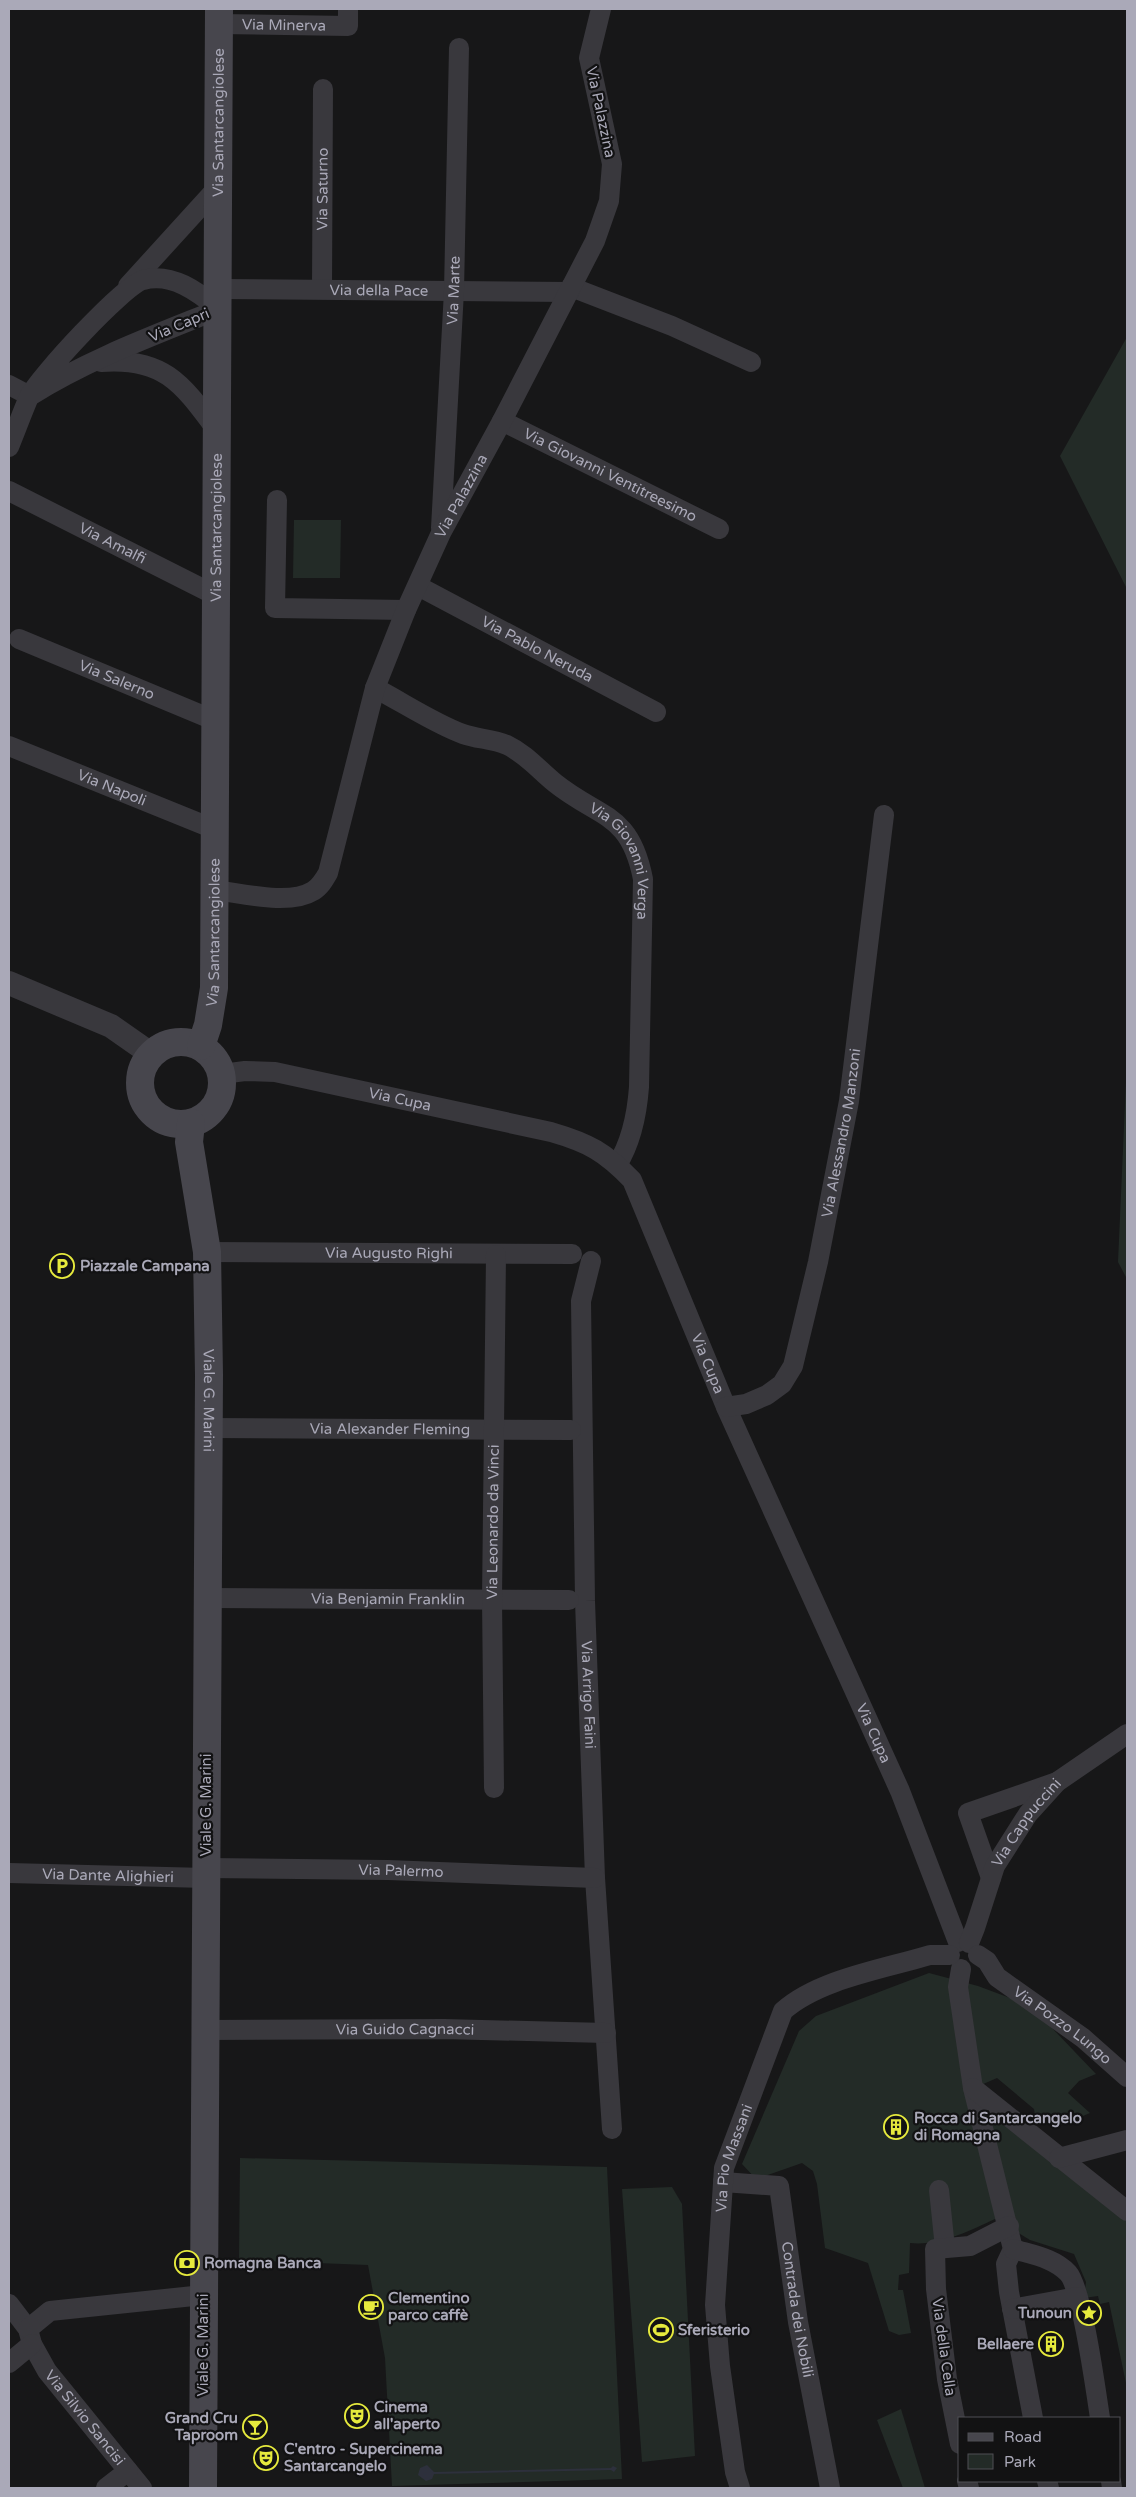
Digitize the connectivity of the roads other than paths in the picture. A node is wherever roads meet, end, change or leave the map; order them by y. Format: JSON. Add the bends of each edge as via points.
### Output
{"nodes":[{"id":1,"x":601,"y":9,"type":"edge"},
{"id":2,"x":219,"y":16,"type":"edge"},
{"id":3,"x":348,"y":17,"type":"edge"},
{"id":4,"x":459,"y":48,"type":"dead end"},
{"id":5,"x":323,"y":89,"type":"dead end"},
{"id":6,"x":219,"y":186,"type":"junction"},
{"id":7,"x":322,"y":288,"type":"junction"},
{"id":8,"x":570,"y":290,"type":"junction"},
{"id":9,"x":454,"y":291,"type":"junction"},
{"id":10,"x":117,"y":298,"type":"junction"},
{"id":11,"x":219,"y":299,"type":"junction"},
{"id":12,"x":750,"y":362,"type":"dead end"},
{"id":13,"x":89,"y":363,"type":"junction"},
{"id":14,"x":9,"y":385,"type":"edge"},
{"id":15,"x":27,"y":402,"type":"junction"},
{"id":16,"x":502,"y":421,"type":"junction"},
{"id":17,"x":218,"y":432,"type":"junction"},
{"id":18,"x":9,"y":447,"type":"edge"},
{"id":19,"x":9,"y":491,"type":"edge"},
{"id":20,"x":277,"y":500,"type":"dead end"},
{"id":21,"x":719,"y":529,"type":"dead end"},
{"id":22,"x":441,"y":533,"type":"junction"},
{"id":23,"x":418,"y":586,"type":"junction"},
{"id":24,"x":216,"y":596,"type":"junction"},
{"id":25,"x":406,"y":610,"type":"junction"},
{"id":26,"x":19,"y":639,"type":"dead end"},
{"id":27,"x":376,"y":688,"type":"junction"},
{"id":28,"x":656,"y":712,"type":"dead end"},
{"id":29,"x":216,"y":721,"type":"junction"},
{"id":30,"x":9,"y":746,"type":"edge"},
{"id":31,"x":884,"y":815,"type":"dead end"},
{"id":32,"x":214,"y":830,"type":"junction"},
{"id":33,"x":214,"y":890,"type":"junction"},
{"id":34,"x":9,"y":982,"type":"edge"},
{"id":35,"x":201,"y":1046,"type":"junction"},
{"id":36,"x":151,"y":1054,"type":"junction"},
{"id":37,"x":222,"y":1074,"type":"junction"},
{"id":38,"x":191,"y":1123,"type":"junction"},
{"id":39,"x":617,"y":1165,"type":"junction"},
{"id":40,"x":207,"y":1252,"type":"junction"},
{"id":41,"x":496,"y":1255,"type":"junction"},
{"id":42,"x":582,"y":1258,"type":"joint"},
{"id":43,"x":726,"y":1406,"type":"junction"},
{"id":44,"x":209,"y":1428,"type":"junction"},
{"id":45,"x":494,"y":1428,"type":"junction"},
{"id":46,"x":572,"y":1430,"type":"dead end"},
{"id":47,"x":208,"y":1598,"type":"junction"},
{"id":48,"x":492,"y":1598,"type":"junction"},
{"id":49,"x":570,"y":1600,"type":"dead end"},
{"id":50,"x":1127,"y":1734,"type":"edge"},
{"id":51,"x":1057,"y":1782,"type":"junction"},
{"id":52,"x":494,"y":1788,"type":"dead end"},
{"id":53,"x":9,"y":1872,"type":"edge"},
{"id":54,"x":206,"y":1873,"type":"junction"},
{"id":55,"x":595,"y":1878,"type":"junction"},
{"id":56,"x":991,"y":1878,"type":"junction"},
{"id":57,"x":965,"y":1955,"type":"junction"},
{"id":58,"x":205,"y":2030,"type":"junction"},
{"id":59,"x":606,"y":2032,"type":"junction"},
{"id":60,"x":1127,"y":2077,"type":"edge"},
{"id":61,"x":973,"y":2088,"type":"junction"},
{"id":62,"x":612,"y":2129,"type":"dead end"},
{"id":63,"x":1127,"y":2140,"type":"edge"},
{"id":64,"x":1060,"y":2158,"type":"junction"},
{"id":65,"x":723,"y":2182,"type":"junction"},
{"id":66,"x":939,"y":2190,"type":"dead end"},
{"id":67,"x":1127,"y":2211,"type":"edge"},
{"id":68,"x":1009,"y":2226,"type":"junction"},
{"id":69,"x":940,"y":2248,"type":"junction"},
{"id":70,"x":1013,"y":2249,"type":"junction"},
{"id":71,"x":203,"y":2295,"type":"junction"},
{"id":72,"x":1077,"y":2296,"type":"junction"},
{"id":73,"x":9,"y":2304,"type":"edge"},
{"id":74,"x":1012,"y":2309,"type":"junction"},
{"id":75,"x":30,"y":2337,"type":"junction"},
{"id":76,"x":9,"y":2363,"type":"edge"},
{"id":77,"x":1033,"y":2417,"type":"edge"},
{"id":78,"x":1100,"y":2417,"type":"edge"},
{"id":79,"x":958,"y":2434,"type":"edge"},
{"id":80,"x":128,"y":2471,"type":"junction"},
{"id":81,"x":106,"y":2488,"type":"edge"},
{"id":82,"x":142,"y":2488,"type":"edge"},
{"id":83,"x":203,"y":2488,"type":"edge"},
{"id":84,"x":740,"y":2488,"type":"edge"},
{"id":85,"x":830,"y":2488,"type":"edge"}],
"edges":[{"from":1,"to":8,"type":"street","name":"Via Palazzina","via":[[589,58],[612,164],[608,200],[595,241]]},
{"from":2,"to":3,"type":"street","name":"Via Minerva"},
{"from":2,"to":6,"type":"main road","name":"Via Santarcangiolese"},
{"from":4,"to":9,"type":"street","name":"Via Marte"},
{"from":5,"to":7,"type":"street","name":"Via Saturno"},
{"from":6,"to":10,"type":"street","name":"Via Capri"},
{"from":6,"to":11,"type":"main road","name":"Via Santarcangiolese"},
{"from":7,"to":9,"type":"street","name":"Via della Pace"},
{"from":7,"to":11,"type":"street","name":"Via della Pace"},
{"from":8,"to":9,"type":"street","name":"Via della Pace"},
{"from":8,"to":12,"type":"street","via":[[672,326]]},
{"from":8,"to":16,"type":"street","name":"Via Palazzina"},
{"from":9,"to":22,"type":"street","name":"Via Marte"},
{"from":10,"to":11,"type":"street","name":"Via Capri","via":[[142,280],[173,281]]},
{"from":10,"to":15,"type":"street","name":"Via Capri","via":[[46,373]]},
{"from":11,"to":13,"type":"street","name":"Via Capri"},
{"from":11,"to":17,"type":"main road","name":"Via Santarcangiolese"},
{"from":13,"to":15,"type":"street","name":"Via Capri","via":[[63,375]]},
{"from":13,"to":17,"type":"street","name":"Via Capri","via":[[119,361],[155,368],[190,394]]},
{"from":14,"to":15,"type":"street"},
{"from":15,"to":18,"type":"street","name":"Via Capri"},
{"from":16,"to":21,"type":"street","name":"Via Giovanni Ventitreesimo"},
{"from":16,"to":22,"type":"street","name":"Via Palazzina"},
{"from":17,"to":24,"type":"main road","name":"Via Santarcangiolese"},
{"from":19,"to":24,"type":"street","name":"Via Amalfi"},
{"from":20,"to":25,"type":"street","via":[[276,608]]},
{"from":22,"to":23,"type":"street","name":"Via Palazzina"},
{"from":23,"to":25,"type":"street","name":"Via Palazzina"},
{"from":23,"to":28,"type":"street","name":"Via Pablo Neruda"},
{"from":24,"to":29,"type":"main road","name":"Via Santarcangiolese"},
{"from":25,"to":27,"type":"street","name":"Via Palazzina"},
{"from":26,"to":29,"type":"street","name":"Via Salerno"},
{"from":27,"to":33,"type":"street","name":"Via Palazzina","via":[[328,873],[320,885],[312,892],[276,898]]},
{"from":27,"to":39,"type":"street","name":"Via Giovanni Verga","via":[[462,734],[507,746],[525,756],[556,783],[620,825],[632,842],[639,858],[642,879],[639,1087],[637,1115],[625,1152]]},
{"from":29,"to":32,"type":"main road","name":"Via Santarcangiolese"},
{"from":30,"to":32,"type":"street","name":"Via Napoli"},
{"from":31,"to":43,"type":"street","name":"Via Alessandro Manzoni","via":[[849,1101],[818,1262],[793,1366],[782,1384],[767,1396],[746,1404]]},
{"from":32,"to":33,"type":"main road","name":"Via Santarcangiolese"},
{"from":33,"to":35,"type":"main road","name":"Via Santarcangiolese","via":[[214,988]]},
{"from":34,"to":36,"type":"street","via":[[111,1026]]},
{"from":35,"to":36,"type":"main road","via":[[175,1042]]},
{"from":35,"to":37,"type":"main road","via":[[211,1053]]},
{"from":36,"to":38,"type":"main road","via":[[143,1065],[140,1078],[145,1104],[165,1121]]},
{"from":37,"to":38,"type":"main road","via":[[223,1087],[219,1099],[203,1118]]},
{"from":37,"to":39,"type":"street","name":"Via Cupa","via":[[275,1072],[551,1132],[582,1141]]},
{"from":38,"to":40,"type":"main road","name":"Viale G. Marini","via":[[189,1142]]},
{"from":39,"to":43,"type":"street","name":"Via Cupa","via":[[632,1180]]},
{"from":40,"to":41,"type":"street","name":"Via Augusto Righi"},
{"from":40,"to":44,"type":"main road","name":"Viale G. Marini"},
{"from":41,"to":42,"type":"street","name":"Via Augusto Righi"},
{"from":41,"to":45,"type":"street","name":"Via Leonardo da Vinci"},
{"from":42,"to":55,"type":"street","name":"Via Arrigo Faini","via":[[585,1601]]},
{"from":43,"to":57,"type":"street","name":"Via Cupa","via":[[900,1791]]},
{"from":44,"to":45,"type":"street","name":"Via Alexander Fleming"},
{"from":44,"to":47,"type":"main road","name":"Viale G. Marini"},
{"from":45,"to":46,"type":"street","name":"Via Alexander Fleming"},
{"from":45,"to":48,"type":"street","name":"Via Leonardo da Vinci"},
{"from":47,"to":48,"type":"street","name":"Via Benjamin Franklin"},
{"from":47,"to":54,"type":"main road","name":"Viale G. Marini"},
{"from":48,"to":49,"type":"street","name":"Via Benjamin Franklin"},
{"from":48,"to":52,"type":"street","name":"Via Leonardo da Vinci"},
{"from":50,"to":51,"type":"street","name":"Via Cappuccini"},
{"from":51,"to":56,"type":"street","name":"Via Cappuccini","via":[[1028,1814],[995,1866]]},
{"from":51,"to":56,"type":"street","via":[[968,1813]]},
{"from":53,"to":54,"type":"street","name":"Via Dante Alighieri"},
{"from":54,"to":55,"type":"street","name":"Via Palermo","via":[[388,1870]]},
{"from":54,"to":58,"type":"main road","name":"Viale G. Marini"},
{"from":55,"to":59,"type":"street","name":"Via Arrigo Faini"},
{"from":56,"to":57,"type":"street","name":"Via Cappuccini"},
{"from":57,"to":60,"type":"street","name":"Via Pozzo Lungo","via":[[987,1962],[997,1977],[1083,2038]]},
{"from":57,"to":61,"type":"street","via":[[958,1987]]},
{"from":57,"to":65,"type":"street","name":"Via Pio Massani","via":[[930,1955],[817,1988],[783,2011],[724,2168]]},
{"from":58,"to":59,"type":"street","name":"Via Guido Cagnacci"},
{"from":58,"to":71,"type":"main road","name":"Viale G. Marini"},
{"from":59,"to":62,"type":"street","name":"Via Arrigo Faini"},
{"from":61,"to":64,"type":"street"},
{"from":61,"to":68,"type":"street"},
{"from":63,"to":64,"type":"street"},
{"from":64,"to":67,"type":"street"},
{"from":65,"to":84,"type":"street","name":"Via Pio Massani","via":[[715,2305],[720,2366]]},
{"from":65,"to":85,"type":"street","name":"Contrada dei Nobili","via":[[778,2186],[798,2322]]},
{"from":66,"to":69,"type":"street","name":"Via della Cella"},
{"from":68,"to":69,"type":"street","via":[[970,2246]]},
{"from":68,"to":70,"type":"street"},
{"from":69,"to":79,"type":"street","name":"Via della Cella","via":[[936,2289],[947,2379]]},
{"from":70,"to":72,"type":"street","via":[[1054,2261],[1070,2275]]},
{"from":70,"to":74,"type":"street","via":[[1006,2264]]},
{"from":71,"to":75,"type":"street","via":[[50,2312]]},
{"from":71,"to":83,"type":"main road","name":"Viale G. Marini"},
{"from":72,"to":74,"type":"street"},
{"from":72,"to":78,"type":"street"},
{"from":73,"to":75,"type":"street","name":"Via Silvio Sancisi"},
{"from":74,"to":77,"type":"street"},
{"from":75,"to":76,"type":"street"},
{"from":75,"to":80,"type":"street","name":"Via Silvio Sancisi","via":[[46,2372]]},
{"from":80,"to":81,"type":"street"},
{"from":80,"to":82,"type":"street","name":"Via Silvio Sancisi"}]}
